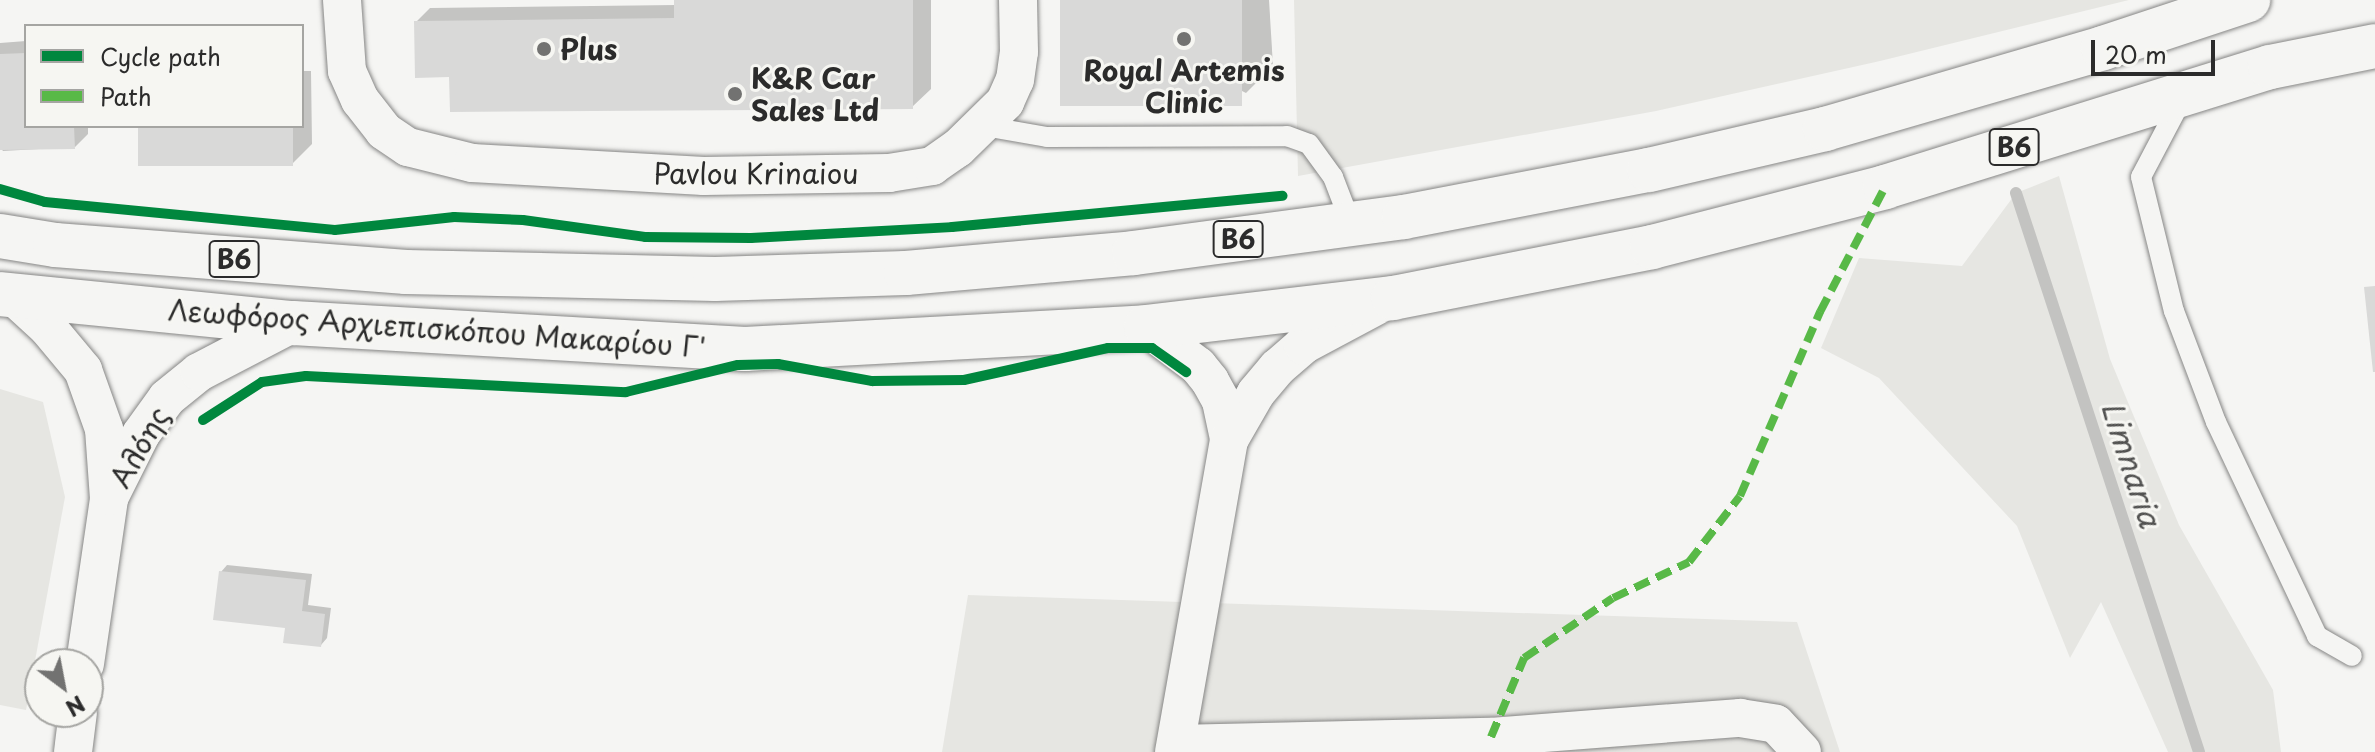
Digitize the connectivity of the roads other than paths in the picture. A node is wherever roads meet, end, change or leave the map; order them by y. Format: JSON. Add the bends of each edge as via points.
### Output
{"nodes":[{"id":1,"x":342,"y":0,"type":"edge"},
{"id":2,"x":1018,"y":0,"type":"edge"},
{"id":3,"x":2248,"y":0,"type":"edge"},
{"id":4,"x":2375,"y":46,"type":"edge"},
{"id":5,"x":2185,"y":94,"type":"junction"},
{"id":6,"x":984,"y":126,"type":"junction"},
{"id":7,"x":1351,"y":224,"type":"junction"},
{"id":8,"x":0,"y":236,"type":"edge"},
{"id":9,"x":6,"y":294,"type":"edge"},
{"id":10,"x":1393,"y":298,"type":"junction"},
{"id":11,"x":293,"y":323,"type":"junction"},
{"id":12,"x":1146,"y":327,"type":"junction"},
{"id":13,"x":1229,"y":440,"type":"junction"},
{"id":14,"x":109,"y":499,"type":"junction"},
{"id":15,"x":87,"y":648,"type":"edge"},
{"id":16,"x":2352,"y":656,"type":"dead end"},
{"id":17,"x":76,"y":728,"type":"edge"},
{"id":18,"x":1448,"y":745,"type":"edge"},
{"id":19,"x":1175,"y":748,"type":"edge"},
{"id":20,"x":73,"y":752,"type":"edge"},
{"id":21,"x":1802,"y":752,"type":"edge"}],
"edges":[{"from":1,"to":6,"type":"street","name":"Pavlou Krinaiou","via":[[347,71],[360,100],[384,131],[408,147],[472,163],[704,176],[889,173],[932,166]]},
{"from":2,"to":6,"type":"street","name":"Pavlou Krinaiou","via":[[1015,80],[1005,102]]},
{"from":3,"to":7,"type":"main road","name":"Λεωφόρος Αρχιεπισκόπου Μακαρίου Γ'","number":"B6","via":[[1825,129],[1649,170]]},
{"from":4,"to":5,"type":"main road","name":"Λεωφόρος Αρχιεπισκόπου Μακαρίου Γ'","number":"B6","via":[[2270,67]]},
{"from":5,"to":10,"type":"main road","name":"Λεωφόρος Αρχιεπισκόπου Μακαρίου Γ'","number":"B6","via":[[1797,210],[1652,247]]},
{"from":5,"to":16,"type":"lane","via":[[2141,177],[2174,311],[2216,422],[2317,636]]},
{"from":6,"to":7,"type":"lane","via":[[1047,137],[1287,136],[1309,144],[1333,177]]},
{"from":7,"to":8,"type":"main road","name":"Λεωφόρος Αρχιεπισκόπου Μακαρίου Γ'","number":"B6","via":[[1134,253],[906,273],[715,279],[406,272],[55,245]]},
{"from":9,"to":11,"type":"main road","name":"Λεωφόρος Αρχιεπισκόπου Μακαρίου Γ'","number":"B6"},
{"from":9,"to":14,"type":"street","name":"Αλόης","via":[[48,328],[83,370],[104,429]]},
{"from":10,"to":12,"type":"main road","name":"Λεωφόρος Αρχιεπισκόπου Μακαρίου Γ'","number":"B6"},
{"from":10,"to":13,"type":"street","via":[[1303,345],[1256,393]]},
{"from":11,"to":12,"type":"main road","name":"Λεωφόρος Αρχιεπισκόπου Μακαρίου Γ'","number":"B6","via":[[745,349]]},
{"from":11,"to":14,"type":"street","name":"Αλόης","via":[[199,372],[167,398],[141,434]]},
{"from":12,"to":13,"type":"street","via":[[1210,381],[1221,401]]},
{"from":13,"to":19,"type":"street"},
{"from":14,"to":15,"type":"street","name":"Αλόης"},
{"from":17,"to":20,"type":"street"},
{"from":18,"to":19,"type":"street"},
{"from":18,"to":21,"type":"street","via":[[1740,718],[1776,724]]}]}
